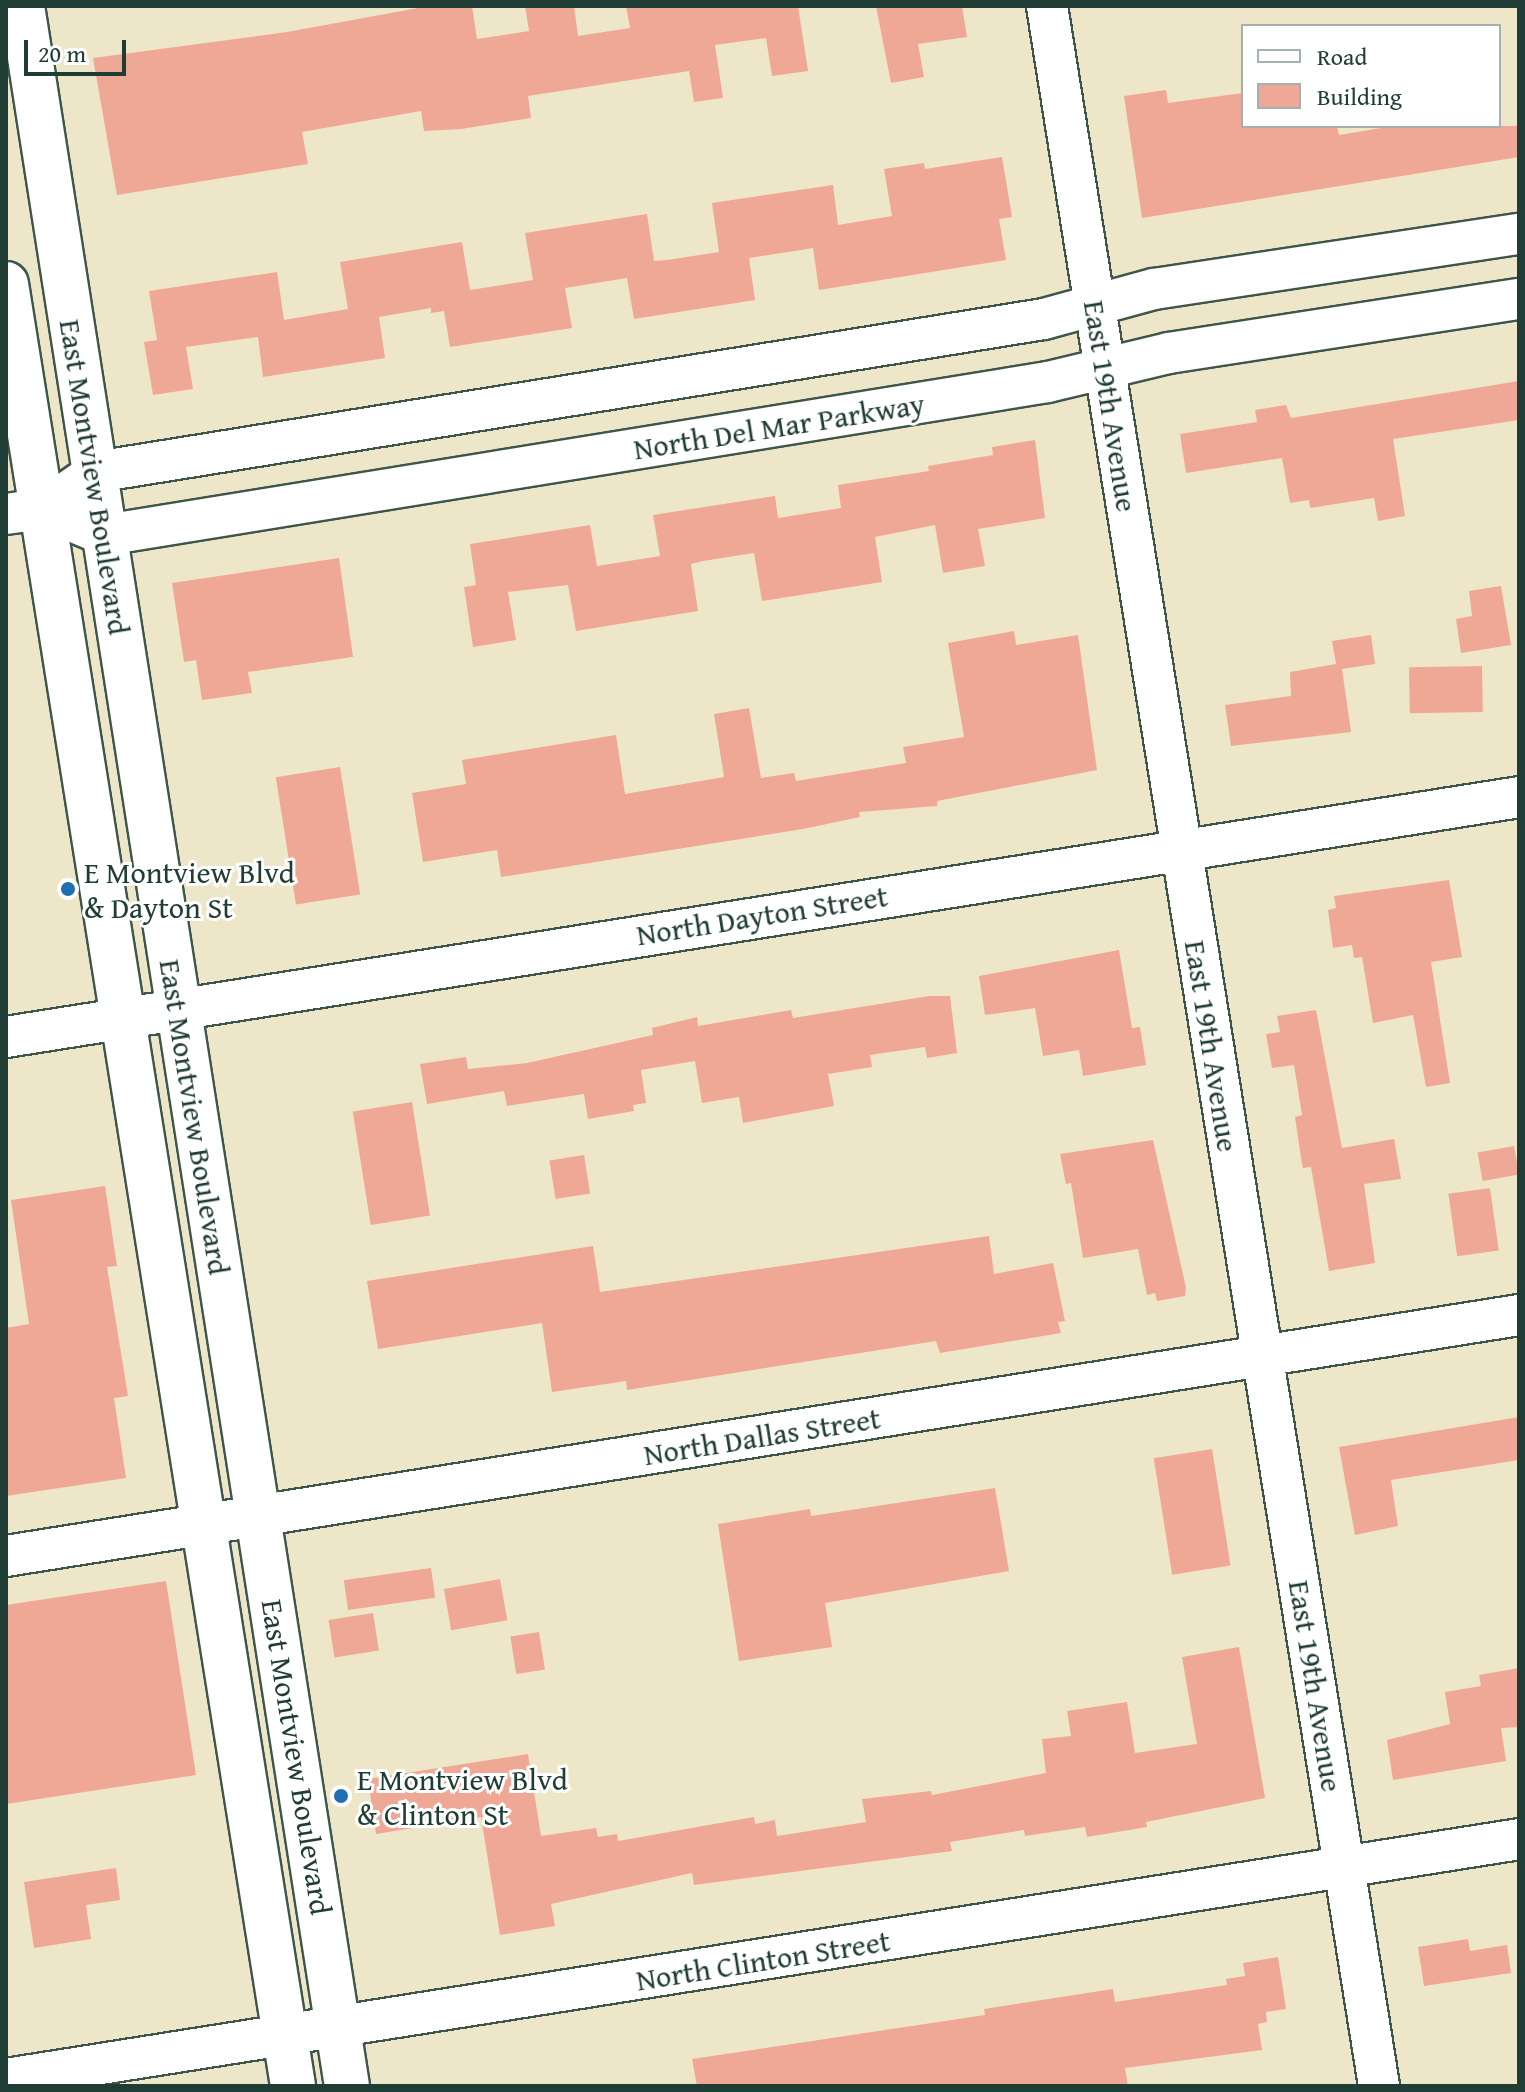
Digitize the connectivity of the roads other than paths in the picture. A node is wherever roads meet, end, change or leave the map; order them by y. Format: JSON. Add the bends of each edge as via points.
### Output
{"nodes":[{"id":1,"x":22,"y":6,"type":"edge"},
{"id":2,"x":1047,"y":6,"type":"edge"},
{"id":3,"x":1519,"y":234,"type":"edge"},
{"id":4,"x":6,"y":284,"type":"edge"},
{"id":5,"x":1519,"y":299,"type":"edge"},
{"id":6,"x":1096,"y":305,"type":"junction"},
{"id":7,"x":1106,"y":368,"type":"junction"},
{"id":8,"x":96,"y":472,"type":"junction"},
{"id":9,"x":24,"y":512,"type":"edge"},
{"id":10,"x":105,"y":535,"type":"junction"},
{"id":11,"x":1519,"y":797,"type":"edge"},
{"id":12,"x":1180,"y":848,"type":"junction"},
{"id":13,"x":177,"y":1010,"type":"junction"},
{"id":14,"x":124,"y":1018,"type":"junction"},
{"id":15,"x":6,"y":1037,"type":"edge"},
{"id":16,"x":1519,"y":1315,"type":"edge"},
{"id":17,"x":1262,"y":1354,"type":"junction"},
{"id":18,"x":260,"y":1519,"type":"junction"},
{"id":19,"x":207,"y":1524,"type":"junction"},
{"id":20,"x":6,"y":1556,"type":"edge"},
{"id":21,"x":1519,"y":1839,"type":"edge"},
{"id":22,"x":1345,"y":1867,"type":"junction"},
{"id":23,"x":337,"y":2027,"type":"junction"},
{"id":24,"x":285,"y":2036,"type":"junction"},
{"id":25,"x":6,"y":2079,"type":"edge"},
{"id":26,"x":293,"y":2086,"type":"edge"},
{"id":27,"x":347,"y":2086,"type":"edge"},
{"id":28,"x":1379,"y":2086,"type":"edge"}],
"edges":[{"from":1,"to":8,"type":"main road","name":"East Montview Boulevard"},
{"from":2,"to":6,"type":"street","name":"East 19th Avenue"},
{"from":3,"to":6,"type":"street","via":[[1154,289]]},
{"from":4,"to":9,"type":"main road","name":"East Montview Boulevard"},
{"from":5,"to":7,"type":"street","name":"North Del Mar Parkway","via":[[1169,353]]},
{"from":6,"to":7,"type":"street","name":"East 19th Avenue"},
{"from":6,"to":8,"type":"street","via":[[1028,322]]},
{"from":7,"to":10,"type":"street","name":"North Del Mar Parkway","via":[[1048,382]]},
{"from":7,"to":12,"type":"street","name":"East 19th Avenue"},
{"from":8,"to":9,"type":"street"},
{"from":8,"to":10,"type":"main road","name":"East Montview Boulevard"},
{"from":9,"to":10,"type":"street"},
{"from":9,"to":14,"type":"main road","name":"East Montview Boulevard"},
{"from":10,"to":13,"type":"main road","name":"East Montview Boulevard"},
{"from":11,"to":12,"type":"street","name":"North Dayton Street"},
{"from":12,"to":13,"type":"street","name":"North Dayton Street"},
{"from":12,"to":17,"type":"street","name":"East 19th Avenue"},
{"from":13,"to":14,"type":"street","name":"North Dayton Street"},
{"from":13,"to":18,"type":"main road","name":"East Montview Boulevard"},
{"from":14,"to":15,"type":"street","name":"North Dayton Street"},
{"from":14,"to":19,"type":"main road","name":"East Montview Boulevard"},
{"from":16,"to":17,"type":"street","name":"North Dallas Street"},
{"from":17,"to":18,"type":"street","name":"North Dallas Street"},
{"from":17,"to":22,"type":"street","name":"East 19th Avenue"},
{"from":18,"to":19,"type":"street","name":"North Dallas Street"},
{"from":18,"to":23,"type":"main road","name":"East Montview Boulevard"},
{"from":19,"to":20,"type":"street","name":"North Dallas Street"},
{"from":19,"to":24,"type":"main road","name":"East Montview Boulevard"},
{"from":21,"to":22,"type":"street","name":"North Clinton Street"},
{"from":22,"to":23,"type":"street","name":"North Clinton Street"},
{"from":22,"to":28,"type":"street","name":"East 19th Avenue"},
{"from":23,"to":24,"type":"street","name":"North Clinton Street"},
{"from":23,"to":27,"type":"main road","name":"East Montview Boulevard"},
{"from":24,"to":25,"type":"street","name":"North Clinton Street"},
{"from":24,"to":26,"type":"main road","name":"East Montview Boulevard"}]}
